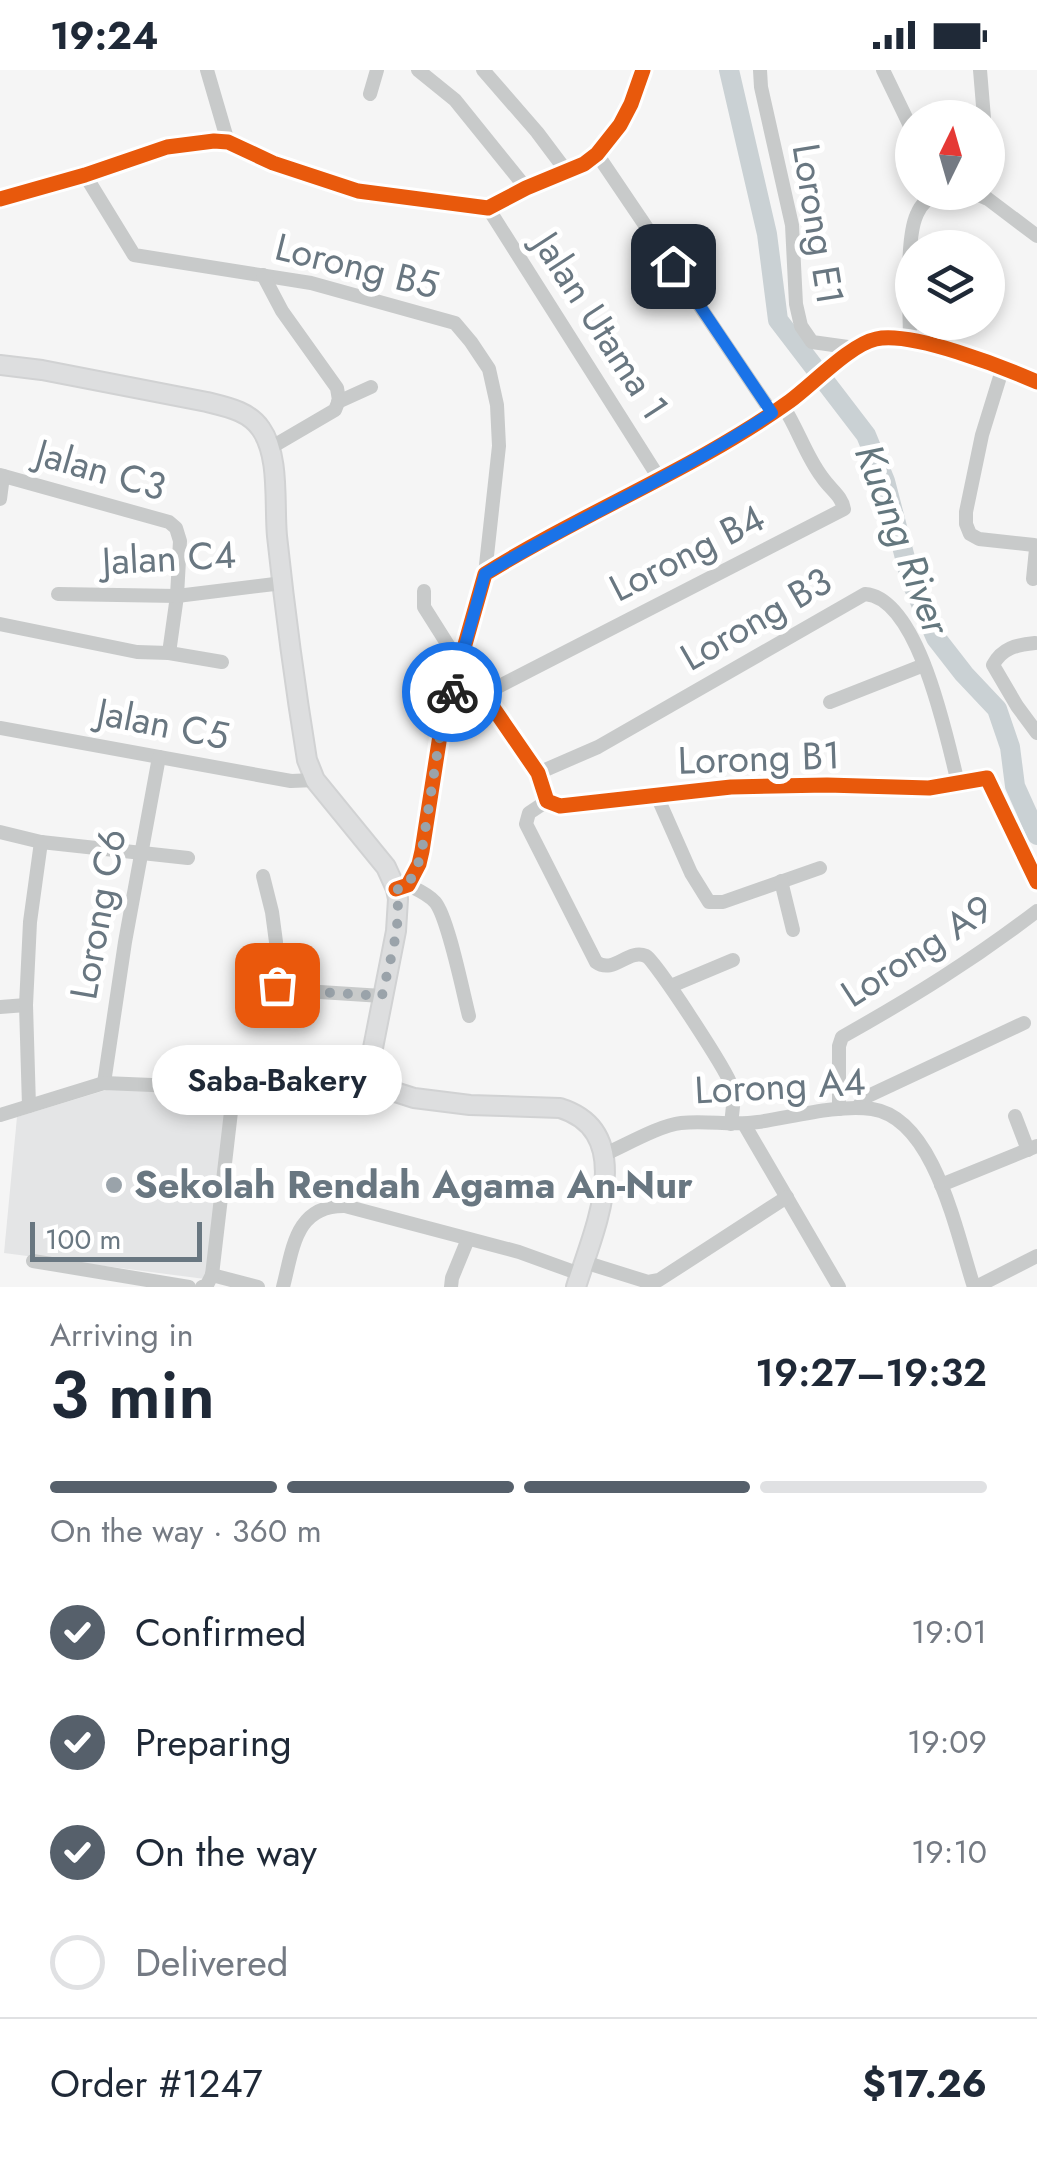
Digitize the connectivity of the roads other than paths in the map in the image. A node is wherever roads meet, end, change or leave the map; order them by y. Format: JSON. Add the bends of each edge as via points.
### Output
{"nodes":[{"id":1,"x":207,"y":70,"type":"edge"},
{"id":2,"x":376,"y":70,"type":"edge"},
{"id":3,"x":418,"y":70,"type":"edge"},
{"id":4,"x":483,"y":70,"type":"edge"},
{"id":5,"x":643,"y":70,"type":"edge"},
{"id":6,"x":760,"y":70,"type":"edge"},
{"id":7,"x":883,"y":70,"type":"edge"},
{"id":8,"x":980,"y":70,"type":"edge"},
{"id":9,"x":370,"y":94,"type":"dead end"},
{"id":10,"x":898,"y":100,"type":"edge"},
{"id":11,"x":982,"y":100,"type":"edge"},
{"id":12,"x":228,"y":142,"type":"junction"},
{"id":13,"x":597,"y":154,"type":"junction"},
{"id":14,"x":567,"y":172,"type":"junction"},
{"id":15,"x":85,"y":176,"type":"junction"},
{"id":16,"x":526,"y":188,"type":"junction"},
{"id":17,"x":0,"y":200,"type":"edge"},
{"id":18,"x":488,"y":208,"type":"junction"},
{"id":19,"x":920,"y":210,"type":"edge"},
{"id":20,"x":1001,"y":210,"type":"edge"},
{"id":21,"x":1037,"y":236,"type":"edge"},
{"id":22,"x":263,"y":275,"type":"junction"},
{"id":23,"x":910,"y":341,"type":"junction"},
{"id":24,"x":855,"y":348,"type":"junction"},
{"id":25,"x":0,"y":366,"type":"edge"},
{"id":26,"x":1003,"y":367,"type":"junction"},
{"id":27,"x":1037,"y":382,"type":"edge"},
{"id":28,"x":371,"y":387,"type":"dead end"},
{"id":29,"x":338,"y":402,"type":"junction"},
{"id":30,"x":778,"y":409,"type":"junction"},
{"id":31,"x":270,"y":448,"type":"junction"},
{"id":32,"x":2,"y":475,"type":"edge"},
{"id":33,"x":659,"y":478,"type":"junction"},
{"id":34,"x":0,"y":499,"type":"edge"},
{"id":35,"x":485,"y":574,"type":"junction"},
{"id":36,"x":1034,"y":579,"type":"dead end"},
{"id":37,"x":283,"y":583,"type":"junction"},
{"id":38,"x":424,"y":591,"type":"dead end"},
{"id":39,"x":58,"y":594,"type":"dead end"},
{"id":40,"x":177,"y":596,"type":"junction"},
{"id":41,"x":0,"y":624,"type":"edge"},
{"id":42,"x":1034,"y":644,"type":"dead end"},
{"id":43,"x":169,"y":653,"type":"junction"},
{"id":44,"x":222,"y":662,"type":"dead end"},
{"id":45,"x":460,"y":664,"type":"junction"},
{"id":46,"x":924,"y":665,"type":"junction"},
{"id":47,"x":474,"y":699,"type":"junction"},
{"id":48,"x":830,"y":702,"type":"dead end"},
{"id":49,"x":448,"y":703,"type":"junction"},
{"id":50,"x":0,"y":728,"type":"edge"},
{"id":51,"x":1037,"y":733,"type":"edge"},
{"id":52,"x":159,"y":757,"type":"junction"},
{"id":53,"x":538,"y":772,"type":"junction"},
{"id":54,"x":315,"y":780,"type":"junction"},
{"id":55,"x":958,"y":783,"type":"junction"},
{"id":56,"x":657,"y":796,"type":"junction"},
{"id":57,"x":547,"y":801,"type":"junction"},
{"id":58,"x":0,"y":832,"type":"edge"},
{"id":59,"x":41,"y":842,"type":"junction"},
{"id":60,"x":140,"y":853,"type":"junction"},
{"id":61,"x":188,"y":858,"type":"dead end"},
{"id":62,"x":820,"y":868,"type":"dead end"},
{"id":63,"x":263,"y":876,"type":"dead end"},
{"id":64,"x":780,"y":881,"type":"junction"},
{"id":65,"x":1037,"y":882,"type":"edge"},
{"id":66,"x":402,"y":887,"type":"junction"},
{"id":67,"x":1037,"y":910,"type":"edge"},
{"id":68,"x":793,"y":930,"type":"dead end"},
{"id":69,"x":733,"y":960,"type":"dead end"},
{"id":70,"x":672,"y":986,"type":"junction"},
{"id":71,"x":382,"y":996,"type":"junction"},
{"id":72,"x":26,"y":1005,"type":"junction"},
{"id":73,"x":0,"y":1007,"type":"edge"},
{"id":74,"x":469,"y":1016,"type":"dead end"},
{"id":75,"x":1024,"y":1022,"type":"dead end"},
{"id":76,"x":104,"y":1083,"type":"junction"},
{"id":77,"x":234,"y":1086,"type":"junction"},
{"id":78,"x":389,"y":1090,"type":"junction"},
{"id":79,"x":29,"y":1106,"type":"junction"},
{"id":80,"x":858,"y":1108,"type":"junction"},
{"id":81,"x":839,"y":1109,"type":"junction"},
{"id":82,"x":0,"y":1115,"type":"edge"},
{"id":83,"x":1015,"y":1116,"type":"dead end"},
{"id":84,"x":737,"y":1124,"type":"junction"},
{"id":85,"x":1032,"y":1148,"type":"edge"},
{"id":86,"x":604,"y":1154,"type":"junction"},
{"id":87,"x":941,"y":1185,"type":"junction"},
{"id":88,"x":787,"y":1197,"type":"junction"},
{"id":89,"x":468,"y":1239,"type":"junction"},
{"id":90,"x":1037,"y":1256,"type":"edge"},
{"id":91,"x":32,"y":1261,"type":"dead end"},
{"id":92,"x":580,"y":1274,"type":"edge"},
{"id":93,"x":206,"y":1281,"type":"edge"},
{"id":94,"x":189,"y":1287,"type":"edge"},
{"id":95,"x":258,"y":1287,"type":"edge"},
{"id":96,"x":282,"y":1287,"type":"edge"},
{"id":97,"x":451,"y":1287,"type":"edge"},
{"id":98,"x":840,"y":1287,"type":"edge"},
{"id":99,"x":975,"y":1287,"type":"edge"}],
"edges":[{"from":1,"to":12,"type":"street"},
{"from":2,"to":9,"type":"street"},
{"from":3,"to":16,"type":"street","via":[[455,100]]},
{"from":4,"to":14,"type":"street"},
{"from":5,"to":13,"type":"street","via":[[620,125]]},
{"from":6,"to":24,"type":"street","name":"Lorong E1","via":[[792,225],[801,326],[812,342]]},
{"from":7,"to":10,"type":"street"},
{"from":8,"to":11,"type":"street"},
{"from":12,"to":15,"type":"street","via":[[166,147]]},
{"from":12,"to":18,"type":"street","via":[[358,191]]},
{"from":13,"to":14,"type":"street"},
{"from":13,"to":30,"type":"street"},
{"from":14,"to":16,"type":"street"},
{"from":15,"to":17,"type":"street"},
{"from":15,"to":22,"type":"street","name":"Lorong B5","via":[[134,254]]},
{"from":16,"to":18,"type":"street"},
{"from":18,"to":33,"type":"street","name":"Jalan Utama 1"},
{"from":19,"to":23,"type":"street","via":[[912,233]]},
{"from":20,"to":21,"type":"street"},
{"from":22,"to":29,"type":"street","via":[[336,388]]},
{"from":22,"to":35,"type":"street","name":"Lorong B5","via":[[454,323],[471,342],[489,369],[500,446]]},
{"from":23,"to":24,"type":"street","via":[[882,338]]},
{"from":23,"to":26,"type":"street"},
{"from":24,"to":30,"type":"street","name":"Jalan Utama 1"},
{"from":25,"to":31,"type":"main road","via":[[232,409],[250,417]]},
{"from":26,"to":27,"type":"street"},
{"from":26,"to":36,"type":"street","via":[[966,524],[979,539],[1034,544]]},
{"from":28,"to":29,"type":"street"},
{"from":29,"to":31,"type":"street"},
{"from":30,"to":33,"type":"street","name":"Jalan Utama 1"},
{"from":30,"to":47,"type":"street","name":"Lorong B4","via":[[797,426],[844,510]]},
{"from":31,"to":37,"type":"main road"},
{"from":32,"to":34,"type":"street"},
{"from":32,"to":40,"type":"street","name":"Jalan C3","via":[[169,522],[180,540]]},
{"from":33,"to":35,"type":"street","name":"Jalan Utama 1"},
{"from":35,"to":45,"type":"street"},
{"from":37,"to":40,"type":"street","name":"Jalan C4"},
{"from":37,"to":54,"type":"main road"},
{"from":38,"to":45,"type":"street","via":[[424,607]]},
{"from":39,"to":40,"type":"street","name":"Jalan C4"},
{"from":40,"to":43,"type":"street","name":"Jalan C3"},
{"from":41,"to":43,"type":"street"},
{"from":42,"to":51,"type":"street","via":[[1009,648],[993,665]]},
{"from":43,"to":44,"type":"street"},
{"from":45,"to":49,"type":"street"},
{"from":46,"to":48,"type":"street"},
{"from":46,"to":53,"type":"street","name":"Lorong B3","via":[[909,631],[876,595],[865,594],[598,746]]},
{"from":46,"to":55,"type":"street","name":"Lorong B3"},
{"from":47,"to":49,"type":"street","name":"Lorong B4"},
{"from":47,"to":53,"type":"street","via":[[494,710]]},
{"from":49,"to":66,"type":"street","via":[[422,850]]},
{"from":50,"to":52,"type":"street","name":"Jalan C5"},
{"from":52,"to":54,"type":"street","name":"Jalan C5"},
{"from":52,"to":60,"type":"street","name":"Lorong C6"},
{"from":53,"to":57,"type":"street"},
{"from":54,"to":66,"type":"main road"},
{"from":55,"to":56,"type":"street","name":"Lorong B1","via":[[743,786]]},
{"from":55,"to":65,"type":"street","name":"Lorong B1","via":[[990,780]]},
{"from":56,"to":57,"type":"street","name":"Lorong B1","via":[[560,806]]},
{"from":56,"to":64,"type":"street","via":[[709,902]]},
{"from":57,"to":70,"type":"street","via":[[529,813],[526,824],[596,962],[608,967],[644,955]]},
{"from":58,"to":59,"type":"street"},
{"from":59,"to":60,"type":"street"},
{"from":59,"to":72,"type":"street"},
{"from":60,"to":61,"type":"street"},
{"from":60,"to":76,"type":"street","name":"Lorong C6"},
{"from":62,"to":64,"type":"street"},
{"from":63,"to":71,"type":"street","via":[[277,985]]},
{"from":64,"to":68,"type":"street"},
{"from":66,"to":71,"type":"main road"},
{"from":66,"to":74,"type":"street","via":[[438,906]]},
{"from":67,"to":81,"type":"street","name":"Lorong A9","via":[[922,992],[842,1037]]},
{"from":69,"to":70,"type":"street"},
{"from":70,"to":84,"type":"street","via":[[731,1084]]},
{"from":71,"to":78,"type":"main road","via":[[372,1053]]},
{"from":72,"to":73,"type":"street"},
{"from":72,"to":79,"type":"street"},
{"from":75,"to":80,"type":"street","via":[[866,1097]]},
{"from":76,"to":77,"type":"street"},
{"from":76,"to":79,"type":"street"},
{"from":77,"to":78,"type":"street"},
{"from":77,"to":93,"type":"street"},
{"from":78,"to":86,"type":"main road","via":[[470,1105],[574,1112],[588,1122]]},
{"from":79,"to":82,"type":"street"},
{"from":80,"to":81,"type":"street","name":"Lorong A4"},
{"from":80,"to":87,"type":"street","name":"Lorong A4","via":[[877,1109],[904,1124],[927,1152]]},
{"from":81,"to":84,"type":"street","name":"Lorong A4"},
{"from":83,"to":85,"type":"street"},
{"from":84,"to":86,"type":"street","name":"Lorong A4","via":[[675,1124]]},
{"from":84,"to":88,"type":"street"},
{"from":85,"to":87,"type":"street"},
{"from":86,"to":92,"type":"main road","via":[[604,1194]]},
{"from":87,"to":99,"type":"street","name":"Lorong A4"},
{"from":88,"to":92,"type":"street","via":[[659,1280]]},
{"from":88,"to":98,"type":"street"},
{"from":89,"to":92,"type":"street"},
{"from":89,"to":96,"type":"street","via":[[331,1206],[299,1230]]},
{"from":89,"to":97,"type":"street"},
{"from":90,"to":99,"type":"street"},
{"from":91,"to":94,"type":"street"},
{"from":93,"to":95,"type":"street"}]}
